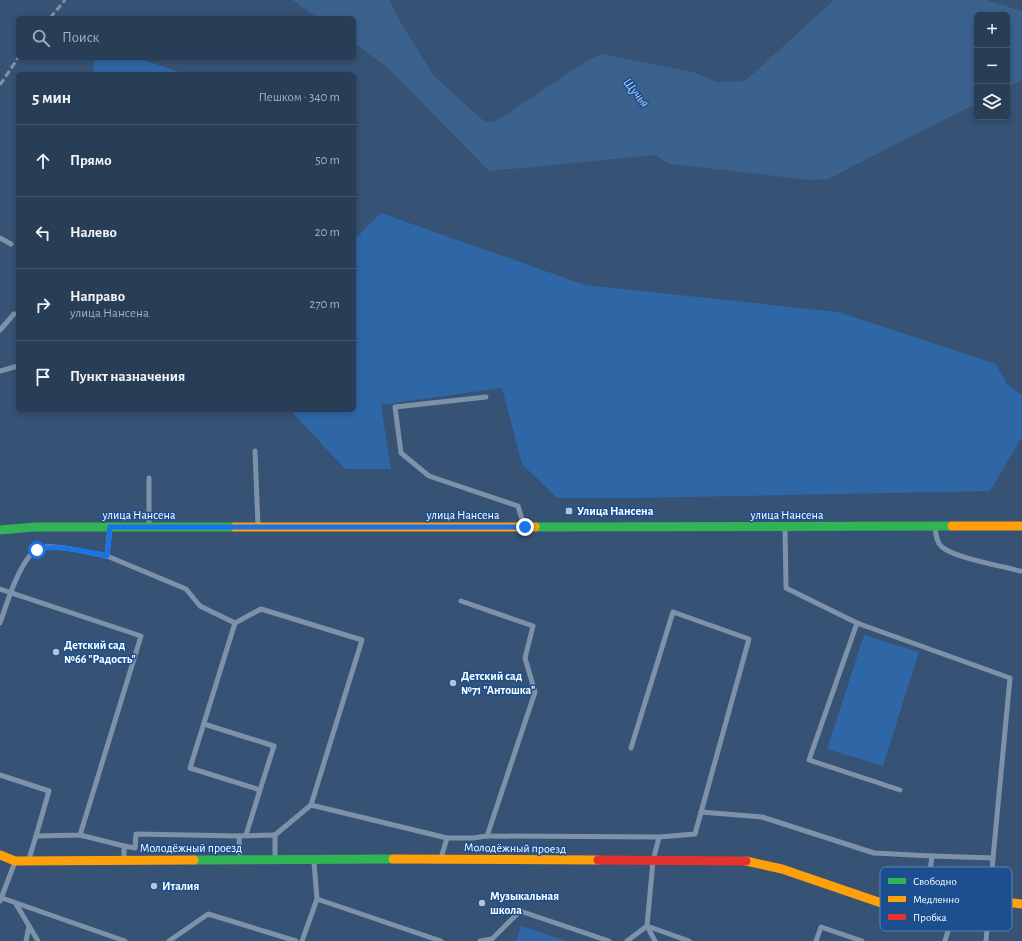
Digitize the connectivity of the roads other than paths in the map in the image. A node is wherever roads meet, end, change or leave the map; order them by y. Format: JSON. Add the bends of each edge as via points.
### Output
{"nodes":[{"id":1,"x":0,"y":238,"type":"edge"},
{"id":2,"x":11,"y":244,"type":"dead end"},
{"id":3,"x":14,"y":314,"type":"dead end"},
{"id":4,"x":0,"y":330,"type":"edge"},
{"id":5,"x":16,"y":367,"type":"edge"},
{"id":6,"x":0,"y":371,"type":"edge"},
{"id":7,"x":486,"y":397,"type":"dead end"},
{"id":8,"x":255,"y":451,"type":"dead end"},
{"id":9,"x":149,"y":478,"type":"dead end"},
{"id":10,"x":935,"y":526,"type":"junction"},
{"id":11,"x":1022,"y":526,"type":"edge"},
{"id":12,"x":110,"y":527,"type":"junction"},
{"id":13,"x":149,"y":527,"type":"junction"},
{"id":14,"x":258,"y":527,"type":"junction"},
{"id":15,"x":525,"y":527,"type":"junction"},
{"id":16,"x":785,"y":527,"type":"junction"},
{"id":17,"x":0,"y":530,"type":"edge"},
{"id":18,"x":107,"y":556,"type":"junction"},
{"id":19,"x":1020,"y":571,"type":"dead end"},
{"id":20,"x":0,"y":588,"type":"edge"},
{"id":21,"x":11,"y":592,"type":"junction"},
{"id":22,"x":461,"y":601,"type":"dead end"},
{"id":23,"x":0,"y":623,"type":"edge"},
{"id":24,"x":857,"y":623,"type":"junction"},
{"id":25,"x":235,"y":624,"type":"junction"},
{"id":26,"x":204,"y":724,"type":"junction"},
{"id":27,"x":631,"y":748,"type":"dead end"},
{"id":28,"x":0,"y":775,"type":"edge"},
{"id":29,"x":260,"y":790,"type":"junction"},
{"id":30,"x":900,"y":790,"type":"dead end"},
{"id":31,"x":311,"y":804,"type":"junction"},
{"id":32,"x":701,"y":812,"type":"junction"},
{"id":33,"x":80,"y":835,"type":"junction"},
{"id":34,"x":36,"y":836,"type":"junction"},
{"id":35,"x":239,"y":836,"type":"junction"},
{"id":36,"x":246,"y":836,"type":"junction"},
{"id":37,"x":275,"y":836,"type":"junction"},
{"id":38,"x":487,"y":836,"type":"junction"},
{"id":39,"x":659,"y":837,"type":"junction"},
{"id":40,"x":447,"y":838,"type":"junction"},
{"id":41,"x":124,"y":846,"type":"junction"},
{"id":42,"x":0,"y":855,"type":"edge"},
{"id":43,"x":932,"y":856,"type":"junction"},
{"id":44,"x":993,"y":858,"type":"junction"},
{"id":45,"x":441,"y":859,"type":"junction"},
{"id":46,"x":240,"y":860,"type":"junction"},
{"id":47,"x":275,"y":860,"type":"junction"},
{"id":48,"x":314,"y":860,"type":"junction"},
{"id":49,"x":15,"y":861,"type":"junction"},
{"id":50,"x":28,"y":861,"type":"junction"},
{"id":51,"x":124,"y":861,"type":"junction"},
{"id":52,"x":653,"y":861,"type":"junction"},
{"id":53,"x":931,"y":867,"type":"edge"},
{"id":54,"x":992,"y":867,"type":"edge"},
{"id":55,"x":316,"y":899,"type":"junction"},
{"id":56,"x":1,"y":900,"type":"edge"},
{"id":57,"x":880,"y":903,"type":"edge"},
{"id":58,"x":1012,"y":903,"type":"edge"},
{"id":59,"x":16,"y":904,"type":"junction"},
{"id":60,"x":1022,"y":904,"type":"edge"},
{"id":61,"x":29,"y":926,"type":"junction"},
{"id":62,"x":646,"y":926,"type":"junction"},
{"id":63,"x":948,"y":931,"type":"edge"},
{"id":64,"x":987,"y":931,"type":"edge"},
{"id":65,"x":26,"y":941,"type":"edge"},
{"id":66,"x":38,"y":941,"type":"edge"},
{"id":67,"x":125,"y":941,"type":"edge"},
{"id":68,"x":169,"y":941,"type":"edge"},
{"id":69,"x":296,"y":941,"type":"edge"},
{"id":70,"x":302,"y":941,"type":"edge"},
{"id":71,"x":441,"y":941,"type":"edge"},
{"id":72,"x":480,"y":941,"type":"edge"},
{"id":73,"x":609,"y":941,"type":"edge"},
{"id":74,"x":626,"y":941,"type":"edge"},
{"id":75,"x":655,"y":941,"type":"edge"},
{"id":76,"x":689,"y":941,"type":"edge"},
{"id":77,"x":816,"y":941,"type":"edge"},
{"id":78,"x":862,"y":941,"type":"edge"},
{"id":79,"x":946,"y":941,"type":"edge"},
{"id":80,"x":986,"y":941,"type":"edge"}],
"edges":[{"from":1,"to":2,"type":"lane"},
{"from":3,"to":4,"type":"lane"},
{"from":5,"to":6,"type":"lane"},
{"from":7,"to":15,"type":"lane","via":[[395,407],[401,453],[429,476],[518,506]]},
{"from":8,"to":14,"type":"lane"},
{"from":9,"to":13,"type":"lane"},
{"from":10,"to":11,"type":"street","name":"улица Нансена"},
{"from":10,"to":16,"type":"street","name":"улица Нансена"},
{"from":10,"to":19,"type":"lane","via":[[936,537],[942,546],[953,553]]},
{"from":12,"to":13,"type":"street","name":"улица Нансена"},
{"from":12,"to":17,"type":"street","name":"улица Нансена","via":[[35,527]]},
{"from":12,"to":18,"type":"lane"},
{"from":13,"to":14,"type":"street","name":"улица Нансена"},
{"from":14,"to":15,"type":"street","name":"улица Нансена"},
{"from":15,"to":16,"type":"street","name":"улица Нансена"},
{"from":16,"to":24,"type":"lane","via":[[786,588]]},
{"from":18,"to":21,"type":"lane","via":[[57,547],[37,550],[28,557]]},
{"from":18,"to":25,"type":"lane","via":[[186,589],[200,606]]},
{"from":20,"to":21,"type":"lane"},
{"from":21,"to":23,"type":"lane"},
{"from":21,"to":33,"type":"lane","via":[[141,636]]},
{"from":22,"to":38,"type":"lane","via":[[533,626],[525,658],[535,692]]},
{"from":24,"to":30,"type":"lane","via":[[809,760]]},
{"from":24,"to":44,"type":"lane","via":[[1010,678]]},
{"from":25,"to":26,"type":"lane"},
{"from":25,"to":31,"type":"lane","via":[[262,609],[362,640]]},
{"from":26,"to":29,"type":"lane","via":[[190,768]]},
{"from":26,"to":29,"type":"lane","via":[[274,746]]},
{"from":27,"to":32,"type":"lane","via":[[673,612],[749,639]]},
{"from":28,"to":34,"type":"lane","via":[[49,791]]},
{"from":29,"to":36,"type":"lane"},
{"from":31,"to":37,"type":"lane"},
{"from":31,"to":40,"type":"lane"},
{"from":32,"to":39,"type":"lane","via":[[695,834]]},
{"from":32,"to":43,"type":"lane","via":[[762,817],[874,853]]},
{"from":33,"to":34,"type":"lane"},
{"from":33,"to":41,"type":"lane"},
{"from":34,"to":50,"type":"lane"},
{"from":35,"to":36,"type":"lane"},
{"from":35,"to":41,"type":"lane","via":[[136,834],[135,848]]},
{"from":35,"to":46,"type":"lane"},
{"from":36,"to":37,"type":"lane"},
{"from":37,"to":47,"type":"lane"},
{"from":38,"to":39,"type":"lane"},
{"from":38,"to":40,"type":"lane"},
{"from":39,"to":52,"type":"lane"},
{"from":40,"to":45,"type":"lane"},
{"from":41,"to":51,"type":"lane"},
{"from":42,"to":49,"type":"street","name":"Молодёжный проезд"},
{"from":43,"to":44,"type":"lane"},
{"from":43,"to":53,"type":"lane"},
{"from":44,"to":54,"type":"lane"},
{"from":45,"to":48,"type":"street","name":"Молодёжный проезд"},
{"from":45,"to":52,"type":"street","name":"Молодёжный проезд"},
{"from":46,"to":47,"type":"street","name":"Молодёжный проезд"},
{"from":46,"to":51,"type":"street","name":"Молодёжный проезд"},
{"from":47,"to":48,"type":"street","name":"Молодёжный проезд"},
{"from":48,"to":55,"type":"lane"},
{"from":49,"to":50,"type":"street","name":"Молодёжный проезд"},
{"from":49,"to":56,"type":"lane"},
{"from":50,"to":51,"type":"street","name":"Молодёжный проезд"},
{"from":52,"to":57,"type":"street","name":"Молодёжный проезд","via":[[749,861],[782,869]]},
{"from":52,"to":62,"type":"lane"},
{"from":55,"to":70,"type":"lane"},
{"from":55,"to":71,"type":"lane"},
{"from":56,"to":59,"type":"lane"},
{"from":58,"to":60,"type":"street","name":"Молодёжный проезд"},
{"from":59,"to":61,"type":"lane"},
{"from":59,"to":67,"type":"lane"},
{"from":61,"to":65,"type":"lane"},
{"from":61,"to":66,"type":"lane"},
{"from":62,"to":74,"type":"lane"},
{"from":62,"to":75,"type":"lane"},
{"from":62,"to":76,"type":"lane"},
{"from":63,"to":79,"type":"lane"},
{"from":64,"to":80,"type":"lane"},
{"from":68,"to":69,"type":"lane","via":[[208,914]]},
{"from":72,"to":73,"type":"lane","via":[[492,938],[520,911]]},
{"from":77,"to":78,"type":"lane","via":[[821,927]]}]}
